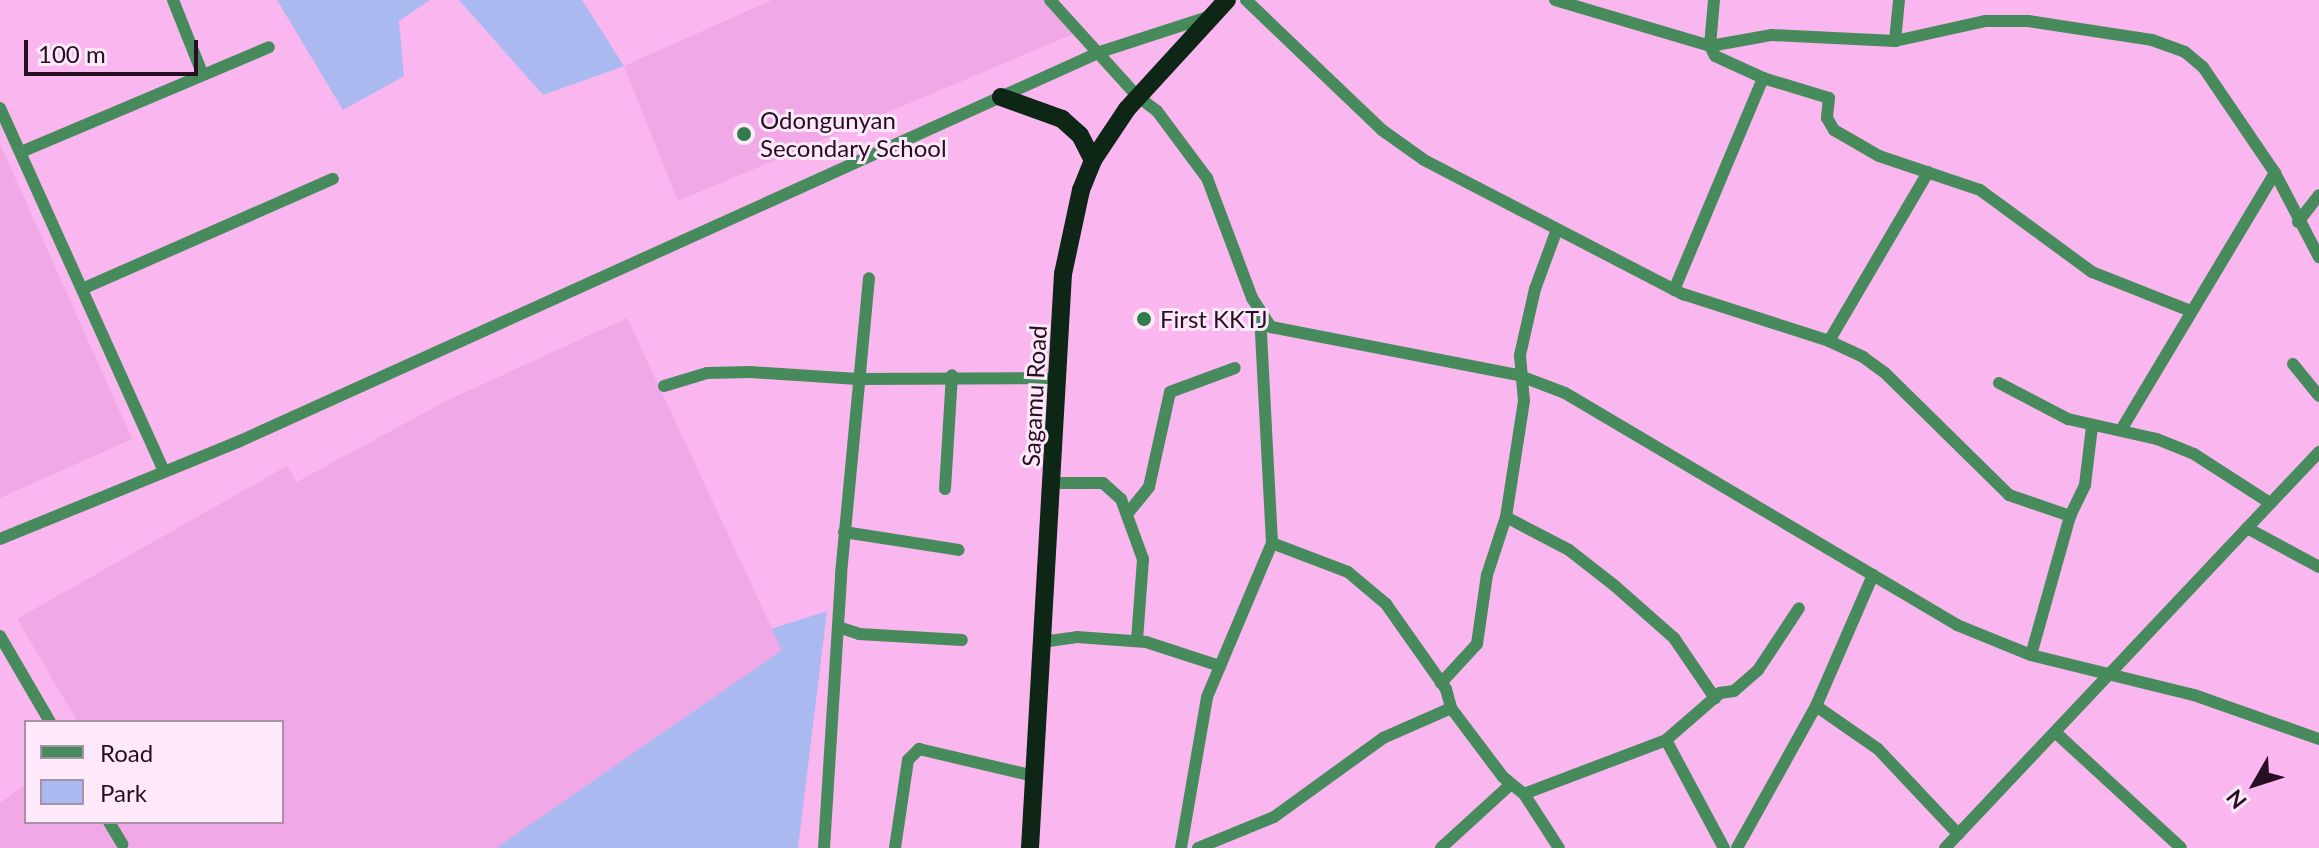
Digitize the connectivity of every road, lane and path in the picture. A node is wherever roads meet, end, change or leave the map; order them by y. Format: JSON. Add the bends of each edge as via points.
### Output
{"nodes":[{"id":1,"x":173,"y":0,"type":"edge"},
{"id":2,"x":1050,"y":0,"type":"edge"},
{"id":3,"x":1227,"y":0,"type":"edge"},
{"id":4,"x":1246,"y":0,"type":"edge"},
{"id":5,"x":1555,"y":0,"type":"edge"},
{"id":6,"x":1714,"y":0,"type":"edge"},
{"id":7,"x":1899,"y":0,"type":"edge"},
{"id":8,"x":1211,"y":16,"type":"junction"},
{"id":9,"x":1895,"y":41,"type":"junction"},
{"id":10,"x":1710,"y":46,"type":"junction"},
{"id":11,"x":269,"y":47,"type":"dead end"},
{"id":12,"x":1100,"y":52,"type":"junction"},
{"id":13,"x":202,"y":73,"type":"junction"},
{"id":14,"x":1763,"y":78,"type":"junction"},
{"id":15,"x":1137,"y":96,"type":"junction"},
{"id":16,"x":1001,"y":97,"type":"junction"},
{"id":17,"x":0,"y":108,"type":"edge"},
{"id":18,"x":21,"y":152,"type":"junction"},
{"id":19,"x":1093,"y":160,"type":"junction"},
{"id":20,"x":1928,"y":172,"type":"junction"},
{"id":21,"x":2275,"y":173,"type":"junction"},
{"id":22,"x":333,"y":179,"type":"dead end"},
{"id":23,"x":2319,"y":195,"type":"edge"},
{"id":24,"x":2298,"y":222,"type":"junction"},
{"id":25,"x":1556,"y":232,"type":"junction"},
{"id":26,"x":2319,"y":257,"type":"edge"},
{"id":27,"x":869,"y":278,"type":"dead end"},
{"id":28,"x":82,"y":289,"type":"junction"},
{"id":29,"x":1674,"y":290,"type":"junction"},
{"id":30,"x":2188,"y":310,"type":"junction"},
{"id":31,"x":1260,"y":315,"type":"junction"},
{"id":32,"x":1829,"y":341,"type":"junction"},
{"id":33,"x":2293,"y":364,"type":"dead end"},
{"id":34,"x":1235,"y":368,"type":"dead end"},
{"id":35,"x":952,"y":375,"type":"junction"},
{"id":36,"x":1518,"y":375,"type":"junction"},
{"id":37,"x":1059,"y":378,"type":"junction"},
{"id":38,"x":858,"y":379,"type":"junction"},
{"id":39,"x":1999,"y":383,"type":"dead end"},
{"id":40,"x":664,"y":386,"type":"dead end"},
{"id":41,"x":2319,"y":396,"type":"edge"},
{"id":42,"x":2092,"y":426,"type":"junction"},
{"id":43,"x":2121,"y":430,"type":"junction"},
{"id":44,"x":2319,"y":452,"type":"edge"},
{"id":45,"x":164,"y":471,"type":"junction"},
{"id":46,"x":1054,"y":483,"type":"junction"},
{"id":47,"x":945,"y":489,"type":"dead end"},
{"id":48,"x":2270,"y":503,"type":"junction"},
{"id":49,"x":1128,"y":513,"type":"junction"},
{"id":50,"x":2070,"y":516,"type":"junction"},
{"id":51,"x":1506,"y":517,"type":"junction"},
{"id":52,"x":2247,"y":528,"type":"junction"},
{"id":53,"x":844,"y":532,"type":"junction"},
{"id":54,"x":0,"y":539,"type":"edge"},
{"id":55,"x":1272,"y":543,"type":"junction"},
{"id":56,"x":959,"y":550,"type":"dead end"},
{"id":57,"x":2319,"y":567,"type":"edge"},
{"id":58,"x":1873,"y":575,"type":"junction"},
{"id":59,"x":1799,"y":608,"type":"dead end"},
{"id":60,"x":838,"y":627,"type":"junction"},
{"id":61,"x":0,"y":636,"type":"edge"},
{"id":62,"x":962,"y":640,"type":"dead end"},
{"id":63,"x":1137,"y":641,"type":"junction"},
{"id":64,"x":1042,"y":642,"type":"junction"},
{"id":65,"x":2031,"y":655,"type":"junction"},
{"id":66,"x":1220,"y":666,"type":"junction"},
{"id":67,"x":2110,"y":673,"type":"junction"},
{"id":68,"x":1441,"y":683,"type":"junction"},
{"id":69,"x":1715,"y":698,"type":"junction"},
{"id":70,"x":1816,"y":706,"type":"junction"},
{"id":71,"x":1451,"y":708,"type":"junction"},
{"id":72,"x":49,"y":720,"type":"edge"},
{"id":73,"x":2055,"y":732,"type":"junction"},
{"id":74,"x":2319,"y":739,"type":"edge"},
{"id":75,"x":1666,"y":740,"type":"junction"},
{"id":76,"x":1034,"y":776,"type":"junction"},
{"id":77,"x":1511,"y":784,"type":"junction"},
{"id":78,"x":1524,"y":794,"type":"junction"},
{"id":79,"x":110,"y":824,"type":"edge"},
{"id":80,"x":1958,"y":834,"type":"junction"},
{"id":81,"x":122,"y":844,"type":"dead end"},
{"id":82,"x":2166,"y":844,"type":"edge"},
{"id":83,"x":824,"y":848,"type":"edge"},
{"id":84,"x":895,"y":848,"type":"edge"},
{"id":85,"x":1030,"y":848,"type":"edge"},
{"id":86,"x":1181,"y":848,"type":"edge"},
{"id":87,"x":1198,"y":848,"type":"edge"},
{"id":88,"x":1441,"y":848,"type":"edge"},
{"id":89,"x":1559,"y":848,"type":"edge"},
{"id":90,"x":1724,"y":848,"type":"edge"},
{"id":91,"x":1737,"y":848,"type":"edge"},
{"id":92,"x":1945,"y":848,"type":"edge"},
{"id":93,"x":2181,"y":848,"type":"edge"}],
"edges":[{"from":1,"to":13,"type":"street"},
{"from":2,"to":12,"type":"street"},
{"from":3,"to":8,"type":"highway","name":"Sagamu Road"},
{"from":4,"to":25,"type":"street","via":[[1406,149]]},
{"from":5,"to":10,"type":"street"},
{"from":6,"to":10,"type":"street"},
{"from":7,"to":9,"type":"street"},
{"from":8,"to":12,"type":"street"},
{"from":8,"to":15,"type":"highway","name":"Sagamu Road"},
{"from":9,"to":10,"type":"street","via":[[1772,35]]},
{"from":9,"to":21,"type":"street","via":[[1985,21],[2028,21],[2152,40],[2185,52],[2203,67]]},
{"from":10,"to":14,"type":"street","via":[[1723,62]]},
{"from":11,"to":13,"type":"street"},
{"from":12,"to":15,"type":"street"},
{"from":12,"to":16,"type":"street"},
{"from":13,"to":18,"type":"street"},
{"from":14,"to":20,"type":"street","via":[[1829,98],[1827,118],[1834,130],[1879,156]]},
{"from":14,"to":29,"type":"street"},
{"from":15,"to":19,"type":"highway","name":"Sagamu Road"},
{"from":15,"to":31,"type":"street","via":[[1157,111],[1207,178]]},
{"from":16,"to":19,"type":"highway","via":[[1062,119],[1080,135]]},
{"from":16,"to":45,"type":"street"},
{"from":17,"to":18,"type":"street"},
{"from":18,"to":28,"type":"street"},
{"from":19,"to":37,"type":"highway","name":"Sagamu Road","via":[[1063,274]]},
{"from":20,"to":30,"type":"street","via":[[1980,190],[2092,272]]},
{"from":20,"to":32,"type":"street"},
{"from":21,"to":24,"type":"street"},
{"from":21,"to":30,"type":"street"},
{"from":22,"to":28,"type":"street"},
{"from":23,"to":24,"type":"street"},
{"from":24,"to":26,"type":"street"},
{"from":25,"to":29,"type":"street"},
{"from":25,"to":36,"type":"street","via":[[1535,289]]},
{"from":27,"to":38,"type":"street"},
{"from":28,"to":45,"type":"street"},
{"from":29,"to":32,"type":"street"},
{"from":30,"to":43,"type":"street"},
{"from":31,"to":36,"type":"street","via":[[1283,333]]},
{"from":31,"to":55,"type":"street"},
{"from":32,"to":50,"type":"street","via":[[1885,373],[2009,495]]},
{"from":33,"to":41,"type":"street"},
{"from":34,"to":49,"type":"street","via":[[1170,392],[1149,487]]},
{"from":35,"to":37,"type":"street"},
{"from":35,"to":38,"type":"street"},
{"from":35,"to":47,"type":"street"},
{"from":36,"to":51,"type":"street","via":[[1524,401]]},
{"from":36,"to":58,"type":"street","via":[[1565,393]]},
{"from":37,"to":46,"type":"highway","name":"Sagamu Road"},
{"from":38,"to":40,"type":"street","via":[[707,373]]},
{"from":38,"to":53,"type":"street"},
{"from":39,"to":42,"type":"street","via":[[2035,405]]},
{"from":42,"to":43,"type":"street"},
{"from":42,"to":50,"type":"street","via":[[2085,485]]},
{"from":43,"to":48,"type":"street","via":[[2194,454]]},
{"from":44,"to":48,"type":"street"},
{"from":45,"to":54,"type":"street"},
{"from":46,"to":49,"type":"street","via":[[1103,483],[1118,493]]},
{"from":46,"to":64,"type":"highway","name":"Sagamu Road"},
{"from":48,"to":52,"type":"street"},
{"from":49,"to":63,"type":"street","via":[[1143,559]]},
{"from":50,"to":65,"type":"street"},
{"from":51,"to":68,"type":"street","via":[[1487,575],[1474,650]]},
{"from":51,"to":69,"type":"street","via":[[1569,550],[1615,586],[1674,638]]},
{"from":52,"to":57,"type":"street"},
{"from":52,"to":67,"type":"street"},
{"from":53,"to":56,"type":"street"},
{"from":53,"to":60,"type":"street"},
{"from":55,"to":66,"type":"street"},
{"from":55,"to":68,"type":"street","via":[[1348,572],[1386,604]]},
{"from":58,"to":65,"type":"street","via":[[1957,625]]},
{"from":58,"to":70,"type":"street"},
{"from":59,"to":69,"type":"street","via":[[1758,670],[1734,691]]},
{"from":60,"to":62,"type":"street","via":[[859,634]]},
{"from":60,"to":83,"type":"street"},
{"from":61,"to":72,"type":"street"},
{"from":63,"to":64,"type":"street","via":[[1077,637]]},
{"from":63,"to":66,"type":"street"},
{"from":64,"to":76,"type":"highway","name":"Sagamu Road"},
{"from":65,"to":67,"type":"street"},
{"from":66,"to":86,"type":"street","via":[[1207,697]]},
{"from":67,"to":73,"type":"street"},
{"from":67,"to":74,"type":"street"},
{"from":68,"to":71,"type":"street"},
{"from":69,"to":75,"type":"street"},
{"from":70,"to":80,"type":"street","via":[[1878,749]]},
{"from":70,"to":91,"type":"street"},
{"from":71,"to":77,"type":"street"},
{"from":71,"to":87,"type":"street","via":[[1370,746],[1274,817]]},
{"from":73,"to":80,"type":"street"},
{"from":73,"to":82,"type":"street"},
{"from":75,"to":78,"type":"street"},
{"from":75,"to":90,"type":"street"},
{"from":76,"to":84,"type":"street","via":[[919,749],[908,760]]},
{"from":76,"to":85,"type":"highway","name":"Sagamu Road"},
{"from":77,"to":78,"type":"street"},
{"from":77,"to":88,"type":"street"},
{"from":78,"to":89,"type":"street"},
{"from":79,"to":81,"type":"street"},
{"from":80,"to":92,"type":"street"},
{"from":82,"to":93,"type":"street"}]}
